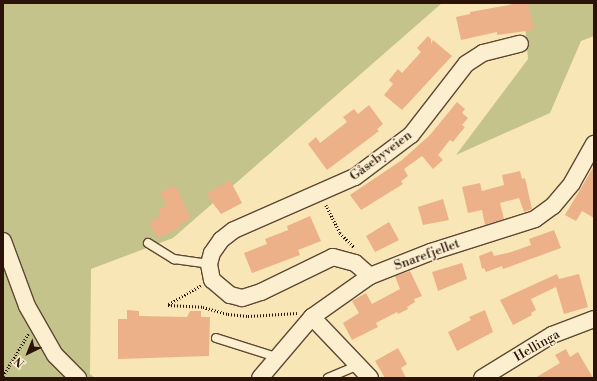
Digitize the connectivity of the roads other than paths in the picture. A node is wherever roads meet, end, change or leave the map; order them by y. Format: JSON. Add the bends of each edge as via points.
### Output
{"nodes":[{"id":1,"x":520,"y":44,"type":"dead end"},
{"id":2,"x":594,"y":144,"type":"edge"},
{"id":3,"x":3,"y":241,"type":"edge"},
{"id":4,"x":148,"y":243,"type":"dead end"},
{"id":5,"x":209,"y":264,"type":"junction"},
{"id":6,"x":370,"y":276,"type":"junction"},
{"id":7,"x":312,"y":317,"type":"junction"},
{"id":8,"x":594,"y":319,"type":"edge"},
{"id":9,"x":216,"y":338,"type":"dead end"},
{"id":10,"x":276,"y":357,"type":"junction"},
{"id":11,"x":359,"y":365,"type":"junction"},
{"id":12,"x":78,"y":378,"type":"edge"},
{"id":13,"x":260,"y":378,"type":"edge"},
{"id":14,"x":328,"y":378,"type":"edge"},
{"id":15,"x":370,"y":378,"type":"edge"},
{"id":16,"x":482,"y":378,"type":"edge"}],
"edges":[{"from":1,"to":5,"type":"street","name":"Gåsebyveien","via":[[482,53],[466,64],[411,135],[355,178],[249,221],[234,230],[221,240],[212,253]]},
{"from":2,"to":6,"type":"street","name":"Snarefjellet","via":[[572,183],[553,206],[535,220],[431,252]]},
{"from":3,"to":12,"type":"street","via":[[27,306],[54,355]]},
{"from":4,"to":5,"type":"lane","via":[[174,259]]},
{"from":5,"to":6,"type":"street","via":[[212,280],[220,288],[242,298],[261,292],[333,257],[355,263]]},
{"from":6,"to":7,"type":"street","name":"Snarefjellet"},
{"from":7,"to":10,"type":"street","name":"Snarefjellet"},
{"from":7,"to":11,"type":"street"},
{"from":8,"to":16,"type":"street","name":"Hellinga","via":[[552,335]]},
{"from":9,"to":10,"type":"lane"},
{"from":10,"to":13,"type":"street","name":"Snarefjellet"},
{"from":11,"to":14,"type":"lane"},
{"from":11,"to":15,"type":"street"}]}
